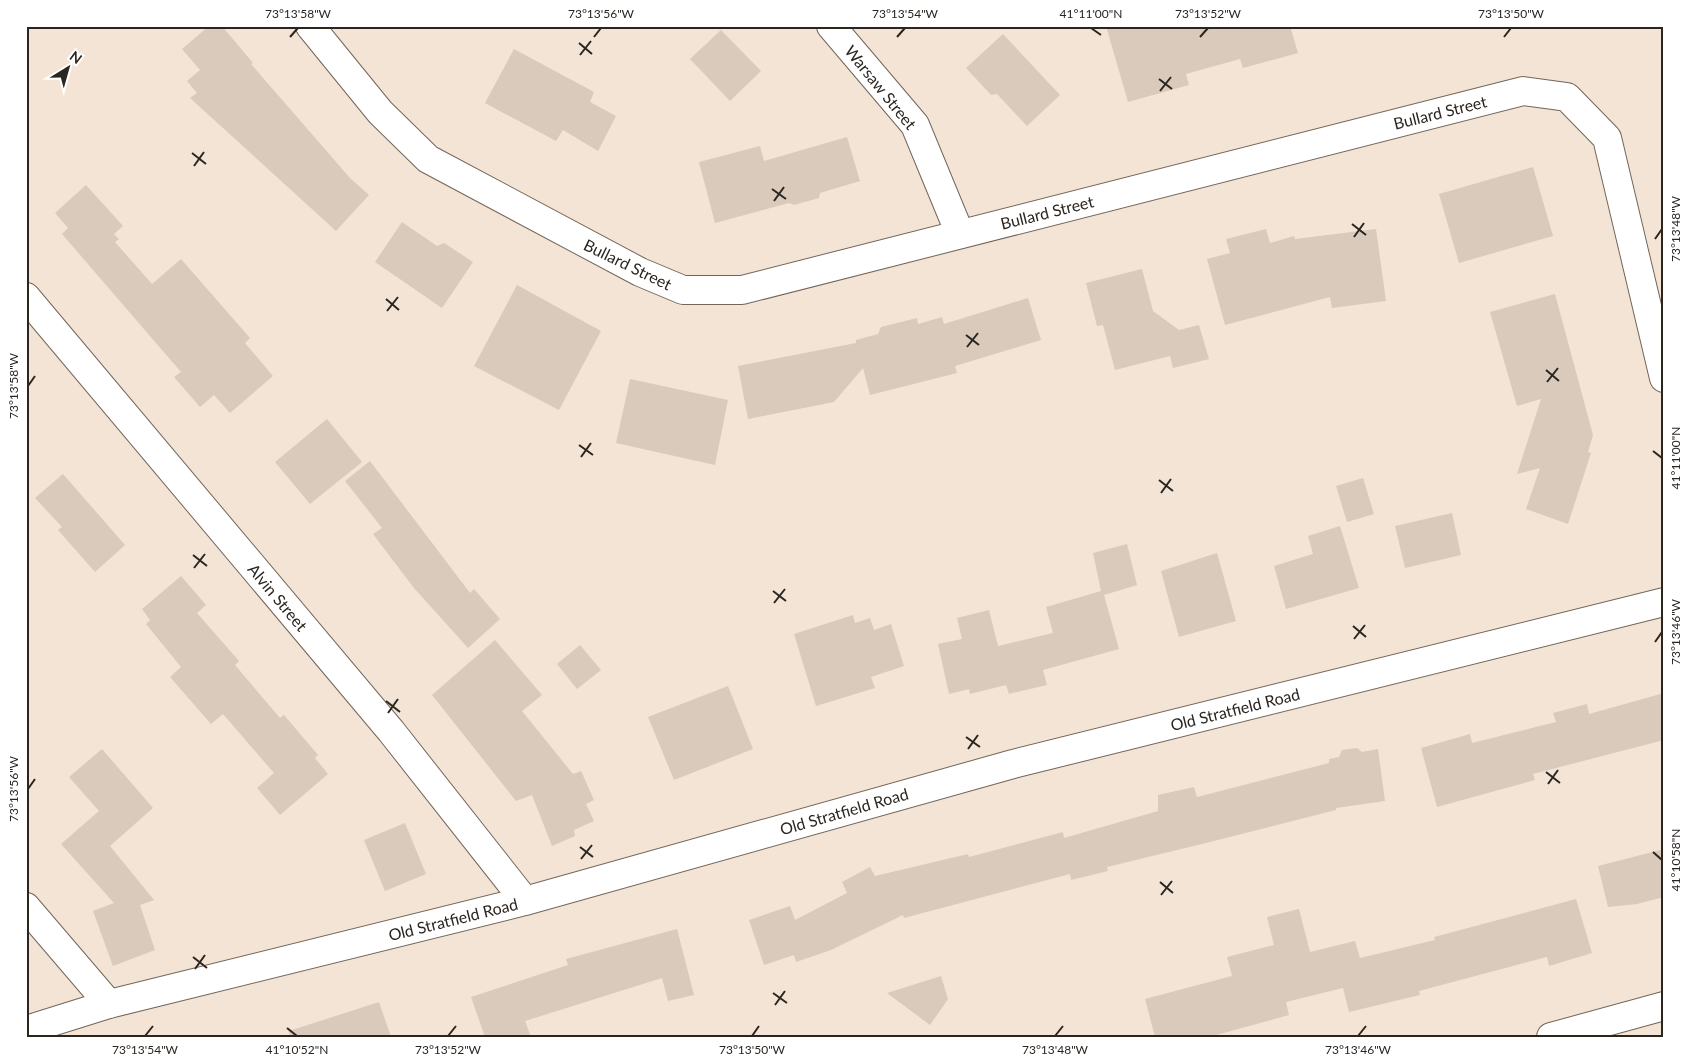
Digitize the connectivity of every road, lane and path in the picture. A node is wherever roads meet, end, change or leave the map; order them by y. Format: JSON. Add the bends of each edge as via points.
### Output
{"nodes":[{"id":1,"x":310,"y":26,"type":"edge"},
{"id":2,"x":831,"y":26,"type":"edge"},
{"id":3,"x":960,"y":234,"type":"junction"},
{"id":4,"x":26,"y":297,"type":"edge"},
{"id":5,"x":1664,"y":378,"type":"edge"},
{"id":6,"x":1664,"y":602,"type":"edge"},
{"id":7,"x":525,"y":901,"type":"junction"},
{"id":8,"x":26,"y":907,"type":"edge"},
{"id":9,"x":109,"y":1004,"type":"junction"},
{"id":10,"x":1664,"y":1006,"type":"edge"},
{"id":11,"x":26,"y":1030,"type":"edge"},
{"id":12,"x":1551,"y":1037,"type":"edge"}],
"edges":[{"from":1,"to":3,"type":"street","name":"Bullard Street","via":[[380,112],[428,159],[640,272],[683,290],[742,290]]},
{"from":2,"to":3,"type":"street","name":"Warsaw Street","via":[[915,125]]},
{"from":3,"to":5,"type":"street","name":"Bullard Street","via":[[1523,91],[1567,98],[1607,138]]},
{"from":4,"to":7,"type":"street","name":"Alvin Street","via":[[391,731]]},
{"from":6,"to":7,"type":"street","name":"Old Stratfield Road","via":[[1013,764]]},
{"from":7,"to":9,"type":"street","name":"Old Stratfield Road"},
{"from":8,"to":9,"type":"street"},
{"from":9,"to":11,"type":"street","name":"Old Stratfield Road"},
{"from":10,"to":12,"type":"street"}]}
